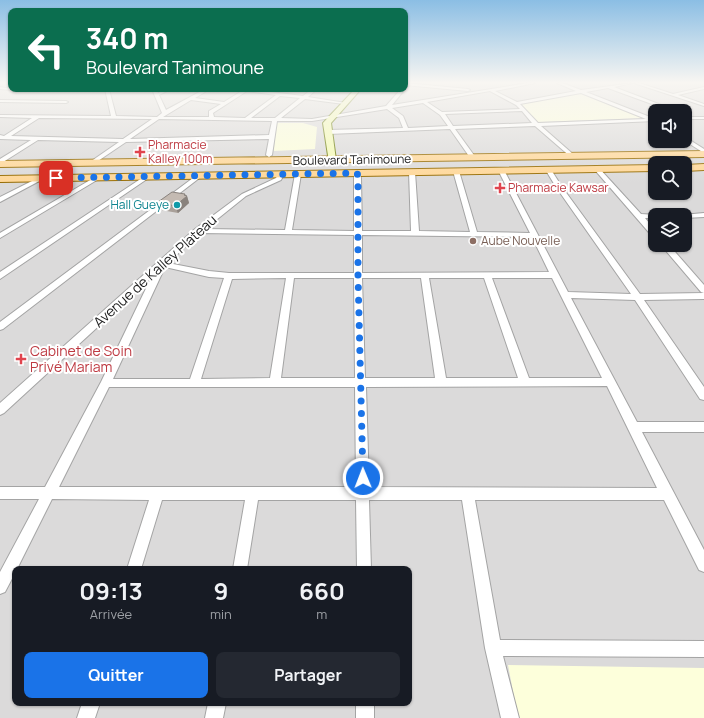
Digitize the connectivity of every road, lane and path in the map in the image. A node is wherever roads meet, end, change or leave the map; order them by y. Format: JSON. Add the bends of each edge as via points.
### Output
{"nodes":[{"id":1,"x":19,"y":117,"type":"edge"},
{"id":2,"x":37,"y":117,"type":"junction"},
{"id":3,"x":65,"y":117,"type":"joint"},
{"id":4,"x":160,"y":117,"type":"edge"},
{"id":5,"x":250,"y":117,"type":"edge"},
{"id":6,"x":280,"y":117,"type":"edge"},
{"id":7,"x":332,"y":117,"type":"joint"},
{"id":8,"x":401,"y":117,"type":"edge"},
{"id":9,"x":444,"y":117,"type":"edge"},
{"id":10,"x":530,"y":117,"type":"edge"},
{"id":11,"x":114,"y":118,"type":"joint"},
{"id":12,"x":694,"y":118,"type":"edge"},
{"id":13,"x":704,"y":118,"type":"edge"},
{"id":14,"x":157,"y":119,"type":"junction"},
{"id":15,"x":212,"y":119,"type":"joint"},
{"id":16,"x":245,"y":120,"type":"junction"},
{"id":17,"x":648,"y":120,"type":"edge"},
{"id":18,"x":274,"y":121,"type":"junction"},
{"id":19,"x":294,"y":121,"type":"junction"},
{"id":20,"x":536,"y":124,"type":"junction"},
{"id":21,"x":315,"y":125,"type":"dead end"},
{"id":22,"x":452,"y":128,"type":"junction"},
{"id":23,"x":325,"y":129,"type":"junction"},
{"id":24,"x":406,"y":129,"type":"junction"},
{"id":25,"x":3,"y":137,"type":"edge"},
{"id":26,"x":271,"y":137,"type":"junction"},
{"id":27,"x":37,"y":138,"type":"junction"},
{"id":28,"x":125,"y":141,"type":"junction"},
{"id":29,"x":692,"y":144,"type":"edge"},
{"id":30,"x":704,"y":151,"type":"edge"},
{"id":31,"x":704,"y":154,"type":"edge"},
{"id":32,"x":269,"y":155,"type":"dead end"},
{"id":33,"x":572,"y":156,"type":"junction"},
{"id":34,"x":473,"y":158,"type":"junction"},
{"id":35,"x":332,"y":160,"type":"junction"},
{"id":36,"x":282,"y":161,"type":"junction"},
{"id":37,"x":0,"y":163,"type":"edge"},
{"id":38,"x":92,"y":163,"type":"junction"},
{"id":39,"x":596,"y":168,"type":"junction"},
{"id":40,"x":648,"y":168,"type":"edge"},
{"id":41,"x":692,"y":168,"type":"edge"},
{"id":42,"x":548,"y":169,"type":"junction"},
{"id":43,"x":702,"y":169,"type":"edge"},
{"id":44,"x":500,"y":170,"type":"junction"},
{"id":45,"x":456,"y":171,"type":"junction"},
{"id":46,"x":412,"y":172,"type":"junction"},
{"id":47,"x":333,"y":173,"type":"junction"},
{"id":48,"x":357,"y":173,"type":"junction"},
{"id":49,"x":281,"y":174,"type":"junction"},
{"id":50,"x":298,"y":174,"type":"junction"},
{"id":51,"x":199,"y":176,"type":"junction"},
{"id":52,"x":98,"y":177,"type":"junction"},
{"id":53,"x":147,"y":177,"type":"junction"},
{"id":54,"x":42,"y":178,"type":"junction"},
{"id":55,"x":0,"y":180,"type":"edge"},
{"id":56,"x":0,"y":200,"type":"edge"},
{"id":57,"x":693,"y":215,"type":"joint"},
{"id":58,"x":704,"y":215,"type":"edge"},
{"id":59,"x":640,"y":216,"type":"junction"},
{"id":60,"x":648,"y":216,"type":"edge"},
{"id":61,"x":704,"y":224,"type":"edge"},
{"id":62,"x":648,"y":226,"type":"edge"},
{"id":63,"x":198,"y":231,"type":"junction"},
{"id":64,"x":288,"y":232,"type":"junction"},
{"id":65,"x":358,"y":233,"type":"junction"},
{"id":66,"x":415,"y":233,"type":"junction"},
{"id":67,"x":474,"y":234,"type":"junction"},
{"id":68,"x":532,"y":235,"type":"junction"},
{"id":69,"x":0,"y":236,"type":"edge"},
{"id":70,"x":671,"y":252,"type":"edge"},
{"id":71,"x":162,"y":264,"type":"junction"},
{"id":72,"x":554,"y":275,"type":"junction"},
{"id":73,"x":0,"y":276,"type":"edge"},
{"id":74,"x":229,"y":276,"type":"junction"},
{"id":75,"x":290,"y":276,"type":"junction"},
{"id":76,"x":358,"y":276,"type":"junction"},
{"id":77,"x":425,"y":276,"type":"junction"},
{"id":78,"x":486,"y":276,"type":"junction"},
{"id":79,"x":704,"y":290,"type":"edge"},
{"id":80,"x":564,"y":295,"type":"junction"},
{"id":81,"x":704,"y":296,"type":"edge"},
{"id":82,"x":638,"y":297,"type":"junction"},
{"id":83,"x":0,"y":327,"type":"edge"},
{"id":84,"x":441,"y":382,"type":"junction"},
{"id":85,"x":525,"y":382,"type":"junction"},
{"id":86,"x":610,"y":382,"type":"junction"},
{"id":87,"x":106,"y":383,"type":"junction"},
{"id":88,"x":194,"y":383,"type":"junction"},
{"id":89,"x":275,"y":383,"type":"junction"},
{"id":90,"x":360,"y":383,"type":"junction"},
{"id":91,"x":704,"y":396,"type":"edge"},
{"id":92,"x":0,"y":410,"type":"edge"},
{"id":93,"x":633,"y":427,"type":"junction"},
{"id":94,"x":704,"y":427,"type":"edge"},
{"id":95,"x":0,"y":493,"type":"edge"},
{"id":96,"x":49,"y":493,"type":"junction"},
{"id":97,"x":158,"y":493,"type":"junction"},
{"id":98,"x":253,"y":494,"type":"junction"},
{"id":99,"x":363,"y":494,"type":"junction"},
{"id":100,"x":467,"y":494,"type":"junction"},
{"id":101,"x":667,"y":494,"type":"junction"},
{"id":102,"x":704,"y":565,"type":"edge"},
{"id":103,"x":135,"y":566,"type":"edge"},
{"id":104,"x":241,"y":566,"type":"edge"},
{"id":105,"x":364,"y":566,"type":"edge"},
{"id":106,"x":0,"y":587,"type":"edge"},
{"id":107,"x":493,"y":648,"type":"junction"},
{"id":108,"x":704,"y":649,"type":"edge"},
{"id":109,"x":90,"y":706,"type":"edge"},
{"id":110,"x":216,"y":706,"type":"edge"},
{"id":111,"x":364,"y":706,"type":"edge"},
{"id":112,"x":86,"y":718,"type":"edge"},
{"id":113,"x":214,"y":718,"type":"edge"},
{"id":114,"x":365,"y":718,"type":"edge"},
{"id":115,"x":510,"y":718,"type":"edge"}],
"edges":[{"from":1,"to":2,"type":"street"},
{"from":2,"to":3,"type":"street"},
{"from":2,"to":25,"type":"street"},
{"from":3,"to":11,"type":"street"},
{"from":4,"to":14,"type":"street"},
{"from":5,"to":16,"type":"street"},
{"from":6,"to":18,"type":"street"},
{"from":7,"to":19,"type":"street"},
{"from":7,"to":23,"type":"main road"},
{"from":8,"to":24,"type":"street"},
{"from":9,"to":22,"type":"street"},
{"from":10,"to":20,"type":"street"},
{"from":11,"to":14,"type":"street"},
{"from":12,"to":13,"type":"street"},
{"from":14,"to":15,"type":"street"},
{"from":14,"to":28,"type":"street"},
{"from":15,"to":16,"type":"street"},
{"from":16,"to":18,"type":"street"},
{"from":17,"to":20,"type":"street"},
{"from":18,"to":19,"type":"street"},
{"from":18,"to":26,"type":"street"},
{"from":19,"to":21,"type":"street"},
{"from":20,"to":22,"type":"street"},
{"from":20,"to":33,"type":"street"},
{"from":22,"to":24,"type":"street"},
{"from":22,"to":34,"type":"street"},
{"from":23,"to":24,"type":"street"},
{"from":23,"to":35,"type":"main road"},
{"from":25,"to":27,"type":"street"},
{"from":26,"to":28,"type":"street"},
{"from":26,"to":32,"type":"street"},
{"from":27,"to":28,"type":"street"},
{"from":27,"to":37,"type":"street"},
{"from":28,"to":38,"type":"street"},
{"from":29,"to":30,"type":"street"},
{"from":31,"to":33,"type":"main road","name":"Boulevard Tanimoune"},
{"from":33,"to":34,"type":"main road","name":"Boulevard Tanimoune"},
{"from":34,"to":35,"type":"main road","name":"Boulevard Tanimoune"},
{"from":35,"to":36,"type":"main road","name":"Boulevard Tanimoune"},
{"from":35,"to":47,"type":"main road"},
{"from":36,"to":38,"type":"main road","name":"Boulevard Tanimoune"},
{"from":36,"to":49,"type":"main road"},
{"from":37,"to":38,"type":"main road","name":"Boulevard Tanimoune"},
{"from":39,"to":40,"type":"main road","name":"Boulevard Tanimoune"},
{"from":39,"to":42,"type":"main road","name":"Boulevard Tanimoune"},
{"from":39,"to":59,"type":"street"},
{"from":41,"to":43,"type":"main road"},
{"from":42,"to":44,"type":"main road","name":"Boulevard Tanimoune"},
{"from":42,"to":82,"type":"street"},
{"from":44,"to":45,"type":"main road","name":"Boulevard Tanimoune"},
{"from":44,"to":68,"type":"street"},
{"from":45,"to":46,"type":"main road","name":"Boulevard Tanimoune"},
{"from":45,"to":67,"type":"street"},
{"from":46,"to":48,"type":"main road","name":"Boulevard Tanimoune"},
{"from":46,"to":66,"type":"street"},
{"from":47,"to":48,"type":"main road","name":"Boulevard Tanimoune"},
{"from":47,"to":50,"type":"main road","name":"Boulevard Tanimoune"},
{"from":48,"to":65,"type":"street"},
{"from":49,"to":50,"type":"main road","name":"Boulevard Tanimoune"},
{"from":49,"to":51,"type":"main road","name":"Boulevard Tanimoune"},
{"from":49,"to":63,"type":"street","name":"Avenue de Kalley Plateau","via":[[279,179],[239,199]]},
{"from":50,"to":64,"type":"street"},
{"from":51,"to":53,"type":"main road","name":"Boulevard Tanimoune"},
{"from":51,"to":83,"type":"street"},
{"from":52,"to":53,"type":"main road","name":"Boulevard Tanimoune"},
{"from":52,"to":54,"type":"main road","name":"Boulevard Tanimoune"},
{"from":52,"to":69,"type":"street"},
{"from":53,"to":73,"type":"street"},
{"from":54,"to":55,"type":"main road","name":"Boulevard Tanimoune"},
{"from":54,"to":56,"type":"street"},
{"from":57,"to":58,"type":"street"},
{"from":57,"to":61,"type":"street"},
{"from":59,"to":60,"type":"street"},
{"from":59,"to":62,"type":"street"},
{"from":63,"to":64,"type":"street"},
{"from":63,"to":71,"type":"street","name":"Avenue de Kalley Plateau"},
{"from":64,"to":65,"type":"street"},
{"from":65,"to":66,"type":"street"},
{"from":65,"to":76,"type":"street"},
{"from":66,"to":67,"type":"street"},
{"from":67,"to":68,"type":"street"},
{"from":68,"to":72,"type":"street"},
{"from":70,"to":79,"type":"street"},
{"from":71,"to":74,"type":"street"},
{"from":71,"to":87,"type":"street"},
{"from":71,"to":92,"type":"street","name":"Avenue de Kalley Plateau"},
{"from":72,"to":78,"type":"street"},
{"from":72,"to":80,"type":"street"},
{"from":74,"to":75,"type":"street"},
{"from":74,"to":88,"type":"street"},
{"from":75,"to":76,"type":"street"},
{"from":75,"to":89,"type":"street"},
{"from":76,"to":77,"type":"street"},
{"from":76,"to":90,"type":"street"},
{"from":77,"to":78,"type":"street"},
{"from":77,"to":84,"type":"street"},
{"from":78,"to":85,"type":"street"},
{"from":80,"to":82,"type":"street"},
{"from":80,"to":86,"type":"street"},
{"from":81,"to":82,"type":"street"},
{"from":82,"to":91,"type":"street"},
{"from":84,"to":85,"type":"street"},
{"from":84,"to":90,"type":"street"},
{"from":85,"to":86,"type":"street"},
{"from":86,"to":93,"type":"street"},
{"from":87,"to":88,"type":"street"},
{"from":87,"to":96,"type":"street"},
{"from":88,"to":89,"type":"street"},
{"from":89,"to":90,"type":"street"},
{"from":90,"to":99,"type":"street"},
{"from":93,"to":94,"type":"street"},
{"from":93,"to":101,"type":"street"},
{"from":95,"to":96,"type":"street"},
{"from":96,"to":97,"type":"street"},
{"from":96,"to":106,"type":"street"},
{"from":97,"to":98,"type":"street"},
{"from":97,"to":103,"type":"street"},
{"from":98,"to":99,"type":"street"},
{"from":98,"to":104,"type":"street"},
{"from":99,"to":100,"type":"street"},
{"from":99,"to":105,"type":"street"},
{"from":100,"to":101,"type":"street"},
{"from":100,"to":107,"type":"street"},
{"from":101,"to":102,"type":"street"},
{"from":107,"to":108,"type":"street"},
{"from":107,"to":115,"type":"street"},
{"from":109,"to":112,"type":"street"},
{"from":110,"to":113,"type":"street"},
{"from":111,"to":114,"type":"street"}]}
